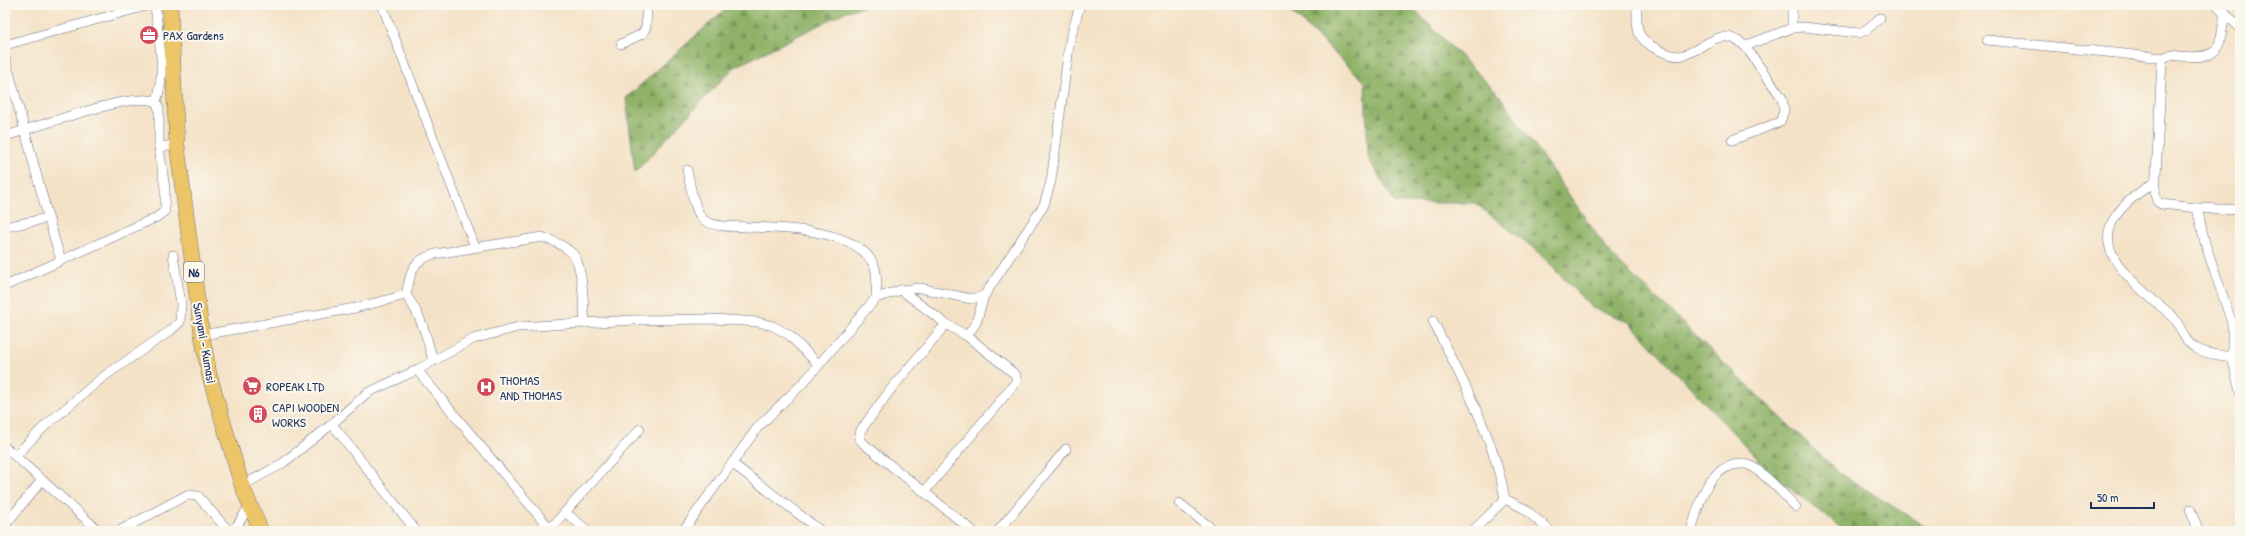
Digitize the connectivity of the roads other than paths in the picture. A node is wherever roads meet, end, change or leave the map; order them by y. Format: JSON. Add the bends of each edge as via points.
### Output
{"nodes":[{"id":1,"x":149,"y":5,"type":"edge"},
{"id":2,"x":155,"y":5,"type":"edge"},
{"id":3,"x":170,"y":5,"type":"edge"},
{"id":4,"x":382,"y":5,"type":"edge"},
{"id":5,"x":647,"y":5,"type":"edge"},
{"id":6,"x":1080,"y":5,"type":"edge"},
{"id":7,"x":1637,"y":5,"type":"edge"},
{"id":8,"x":1792,"y":5,"type":"edge"},
{"id":9,"x":2218,"y":5,"type":"edge"},
{"id":10,"x":2225,"y":12,"type":"junction"},
{"id":11,"x":1880,"y":18,"type":"dead end"},
{"id":12,"x":1792,"y":28,"type":"junction"},
{"id":13,"x":2240,"y":28,"type":"edge"},
{"id":14,"x":1987,"y":40,"type":"dead end"},
{"id":15,"x":621,"y":44,"type":"dead end"},
{"id":16,"x":5,"y":45,"type":"edge"},
{"id":17,"x":1745,"y":46,"type":"junction"},
{"id":18,"x":2164,"y":58,"type":"junction"},
{"id":19,"x":5,"y":59,"type":"edge"},
{"id":20,"x":156,"y":102,"type":"junction"},
{"id":21,"x":26,"y":130,"type":"junction"},
{"id":22,"x":5,"y":136,"type":"edge"},
{"id":23,"x":1732,"y":140,"type":"dead end"},
{"id":24,"x":177,"y":145,"type":"junction"},
{"id":25,"x":159,"y":147,"type":"junction"},
{"id":26,"x":688,"y":170,"type":"dead end"},
{"id":27,"x":2155,"y":182,"type":"junction"},
{"id":28,"x":2197,"y":208,"type":"junction"},
{"id":29,"x":2240,"y":210,"type":"edge"},
{"id":30,"x":48,"y":218,"type":"junction"},
{"id":31,"x":5,"y":227,"type":"edge"},
{"id":32,"x":475,"y":248,"type":"junction"},
{"id":33,"x":173,"y":255,"type":"dead end"},
{"id":34,"x":61,"y":260,"type":"junction"},
{"id":35,"x":5,"y":286,"type":"edge"},
{"id":36,"x":901,"y":290,"type":"junction"},
{"id":37,"x":406,"y":295,"type":"junction"},
{"id":38,"x":984,"y":296,"type":"junction"},
{"id":39,"x":876,"y":298,"type":"junction"},
{"id":40,"x":1433,"y":321,"type":"dead end"},
{"id":41,"x":584,"y":323,"type":"junction"},
{"id":42,"x":946,"y":324,"type":"junction"},
{"id":43,"x":202,"y":335,"type":"junction"},
{"id":44,"x":967,"y":336,"type":"junction"},
{"id":45,"x":2232,"y":357,"type":"junction"},
{"id":46,"x":433,"y":361,"type":"junction"},
{"id":47,"x":819,"y":366,"type":"junction"},
{"id":48,"x":417,"y":370,"type":"junction"},
{"id":49,"x":2240,"y":392,"type":"edge"},
{"id":50,"x":332,"y":424,"type":"junction"},
{"id":51,"x":640,"y":429,"type":"dead end"},
{"id":52,"x":5,"y":447,"type":"edge"},
{"id":53,"x":1066,"y":449,"type":"dead end"},
{"id":54,"x":16,"y":456,"type":"junction"},
{"id":55,"x":733,"y":464,"type":"junction"},
{"id":56,"x":42,"y":480,"type":"junction"},
{"id":57,"x":242,"y":486,"type":"junction"},
{"id":58,"x":925,"y":491,"type":"junction"},
{"id":59,"x":1505,"y":499,"type":"junction"},
{"id":60,"x":1179,"y":503,"type":"dead end"},
{"id":61,"x":250,"y":505,"type":"junction"},
{"id":62,"x":1796,"y":507,"type":"dead end"},
{"id":63,"x":2190,"y":509,"type":"dead end"},
{"id":64,"x":565,"y":512,"type":"junction"},
{"id":65,"x":5,"y":525,"type":"edge"},
{"id":66,"x":549,"y":530,"type":"edge"},
{"id":67,"x":99,"y":531,"type":"edge"},
{"id":68,"x":119,"y":531,"type":"edge"},
{"id":69,"x":261,"y":531,"type":"edge"},
{"id":70,"x":416,"y":531,"type":"edge"},
{"id":71,"x":588,"y":531,"type":"edge"},
{"id":72,"x":683,"y":531,"type":"edge"},
{"id":73,"x":821,"y":531,"type":"edge"},
{"id":74,"x":973,"y":531,"type":"edge"},
{"id":75,"x":998,"y":531,"type":"edge"},
{"id":76,"x":1216,"y":531,"type":"edge"},
{"id":77,"x":1473,"y":531,"type":"edge"},
{"id":78,"x":1550,"y":531,"type":"edge"},
{"id":79,"x":1691,"y":531,"type":"edge"},
{"id":80,"x":2199,"y":531,"type":"edge"}],
"edges":[{"from":1,"to":16,"type":"street"},
{"from":2,"to":20,"type":"street","via":[[161,84]]},
{"from":3,"to":24,"type":"main road","name":"Sunyani - Kumasi","number":"N6"},
{"from":4,"to":32,"type":"street"},
{"from":5,"to":15,"type":"street","via":[[646,27],[642,34]]},
{"from":6,"to":38,"type":"street","via":[[1070,40],[1051,181],[1044,205]]},
{"from":7,"to":17,"type":"street","via":[[1638,31],[1641,37],[1670,55],[1684,55],[1720,36],[1737,39]]},
{"from":8,"to":12,"type":"street"},
{"from":9,"to":10,"type":"street"},
{"from":10,"to":13,"type":"street"},
{"from":10,"to":18,"type":"street","via":[[2220,43],[2214,53],[2200,58],[2170,55]]},
{"from":11,"to":12,"type":"street","via":[[1859,33],[1812,27]]},
{"from":12,"to":17,"type":"street"},
{"from":14,"to":18,"type":"street"},
{"from":17,"to":23,"type":"street","via":[[1782,98],[1784,111],[1780,122]]},
{"from":18,"to":27,"type":"street","via":[[2159,87]]},
{"from":19,"to":21,"type":"street"},
{"from":20,"to":21,"type":"street","via":[[144,99],[94,109]]},
{"from":20,"to":25,"type":"street","via":[[159,110]]},
{"from":21,"to":22,"type":"street"},
{"from":21,"to":30,"type":"street"},
{"from":24,"to":25,"type":"street"},
{"from":24,"to":43,"type":"main road","name":"Sunyani - Kumasi","number":"N6"},
{"from":25,"to":34,"type":"street","via":[[165,189],[165,211],[157,217]]},
{"from":26,"to":39,"type":"street","via":[[692,193],[700,216],[706,222],[723,226],[820,232],[844,240],[863,252],[874,266],[877,277]]},
{"from":27,"to":28,"type":"street","via":[[2157,201],[2161,204]]},
{"from":27,"to":45,"type":"street","via":[[2142,190],[2112,219],[2107,240],[2110,251],[2116,263],[2148,297],[2176,321],[2190,345],[2204,353]]},
{"from":28,"to":29,"type":"street"},
{"from":28,"to":45,"type":"street","via":[[2205,243],[2232,323]]},
{"from":30,"to":31,"type":"street"},
{"from":30,"to":34,"type":"street"},
{"from":32,"to":37,"type":"street","via":[[422,257],[414,265]]},
{"from":32,"to":41,"type":"street","via":[[542,237],[552,240],[573,254],[580,272]]},
{"from":33,"to":54,"type":"street","via":[[181,304],[180,322],[103,377],[46,424]]},
{"from":34,"to":35,"type":"street"},
{"from":36,"to":38,"type":"street","via":[[920,288],[971,299]]},
{"from":36,"to":39,"type":"street"},
{"from":36,"to":42,"type":"street"},
{"from":37,"to":43,"type":"street","via":[[356,308]]},
{"from":37,"to":46,"type":"street","via":[[416,308]]},
{"from":38,"to":44,"type":"street","via":[[976,323]]},
{"from":39,"to":47,"type":"street"},
{"from":40,"to":59,"type":"street","via":[[1497,461]]},
{"from":41,"to":46,"type":"street","via":[[518,327],[473,339]]},
{"from":41,"to":47,"type":"street","via":[[683,319],[758,322],[773,326],[789,335]]},
{"from":42,"to":44,"type":"street"},
{"from":42,"to":58,"type":"street","via":[[891,389],[861,430],[859,438]]},
{"from":43,"to":57,"type":"main road","name":"Sunyani - Kumasi","number":"N6","via":[[209,374]]},
{"from":44,"to":58,"type":"street","via":[[1016,375],[1016,382]]},
{"from":45,"to":49,"type":"street"},
{"from":46,"to":48,"type":"street"},
{"from":47,"to":55,"type":"street","via":[[758,427],[746,441]]},
{"from":48,"to":50,"type":"street","via":[[367,393]]},
{"from":48,"to":66,"type":"street"},
{"from":50,"to":57,"type":"street","via":[[283,463]]},
{"from":50,"to":70,"type":"street"},
{"from":51,"to":64,"type":"street"},
{"from":52,"to":54,"type":"street"},
{"from":53,"to":75,"type":"street"},
{"from":54,"to":56,"type":"street"},
{"from":55,"to":72,"type":"street"},
{"from":55,"to":73,"type":"street"},
{"from":56,"to":65,"type":"street"},
{"from":56,"to":67,"type":"street"},
{"from":57,"to":61,"type":"main road","name":"Sunyani - Kumasi","number":"N6"},
{"from":58,"to":74,"type":"street"},
{"from":59,"to":77,"type":"street"},
{"from":59,"to":78,"type":"street","via":[[1525,509]]},
{"from":60,"to":76,"type":"street"},
{"from":61,"to":68,"type":"street","via":[[237,526],[230,530],[198,496],[188,495]]},
{"from":61,"to":69,"type":"main road","name":"Sunyani - Kumasi","number":"N6"},
{"from":62,"to":79,"type":"street","via":[[1755,469],[1739,464],[1723,468],[1710,479],[1702,495]]},
{"from":63,"to":80,"type":"street"},
{"from":64,"to":66,"type":"street"},
{"from":64,"to":71,"type":"street"}]}
